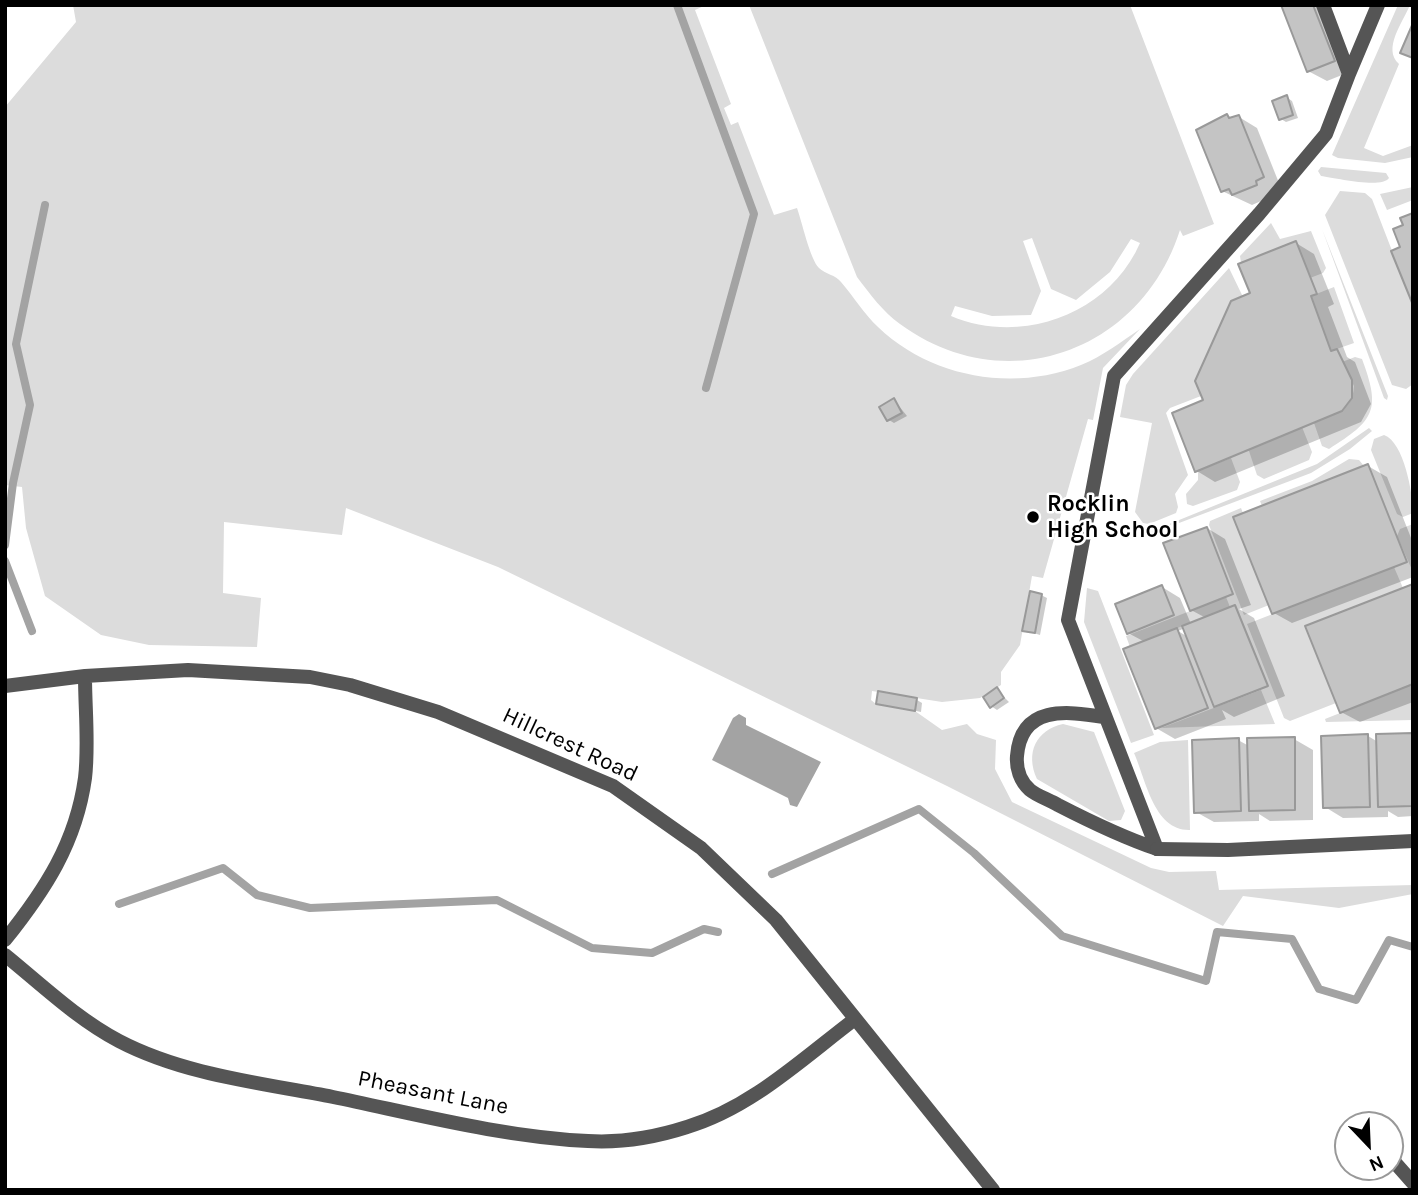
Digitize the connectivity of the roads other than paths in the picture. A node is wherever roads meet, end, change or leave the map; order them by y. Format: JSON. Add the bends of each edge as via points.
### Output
{"nodes":[{"id":1,"x":1323,"y":5,"type":"edge"},
{"id":2,"x":1378,"y":5,"type":"edge"},
{"id":3,"x":1349,"y":74,"type":"junction"},
{"id":4,"x":85,"y":676,"type":"junction"},
{"id":5,"x":5,"y":686,"type":"edge"},
{"id":6,"x":1104,"y":717,"type":"junction"},
{"id":7,"x":1413,"y":841,"type":"edge"},
{"id":8,"x":1157,"y":849,"type":"junction"},
{"id":9,"x":5,"y":940,"type":"edge"},
{"id":10,"x":5,"y":955,"type":"edge"},
{"id":11,"x":855,"y":1019,"type":"junction"},
{"id":12,"x":993,"y":1190,"type":"edge"}],
"edges":[{"from":1,"to":3,"type":"street"},
{"from":2,"to":3,"type":"street"},
{"from":3,"to":6,"type":"street","via":[[1326,134],[1114,376],[1069,620]]},
{"from":4,"to":5,"type":"street","name":"Hillcrest Road"},
{"from":4,"to":9,"type":"street","via":[[85,777],[76,819],[62,860]]},
{"from":4,"to":11,"type":"street","name":"Hillcrest Road","via":[[249,672],[350,685],[438,712],[598,778],[701,848],[776,920]]},
{"from":6,"to":8,"type":"street"},
{"from":6,"to":8,"type":"street","via":[[1069,712],[1044,716],[1025,727],[1016,768],[1029,789],[1116,836]]},
{"from":7,"to":8,"type":"street"},
{"from":10,"to":11,"type":"street","name":"Pheasant Lane","via":[[79,1016],[120,1041],[188,1068],[446,1121],[561,1139],[620,1141],[688,1127],[726,1112]]},
{"from":11,"to":12,"type":"street","name":"Hillcrest Road"}]}
